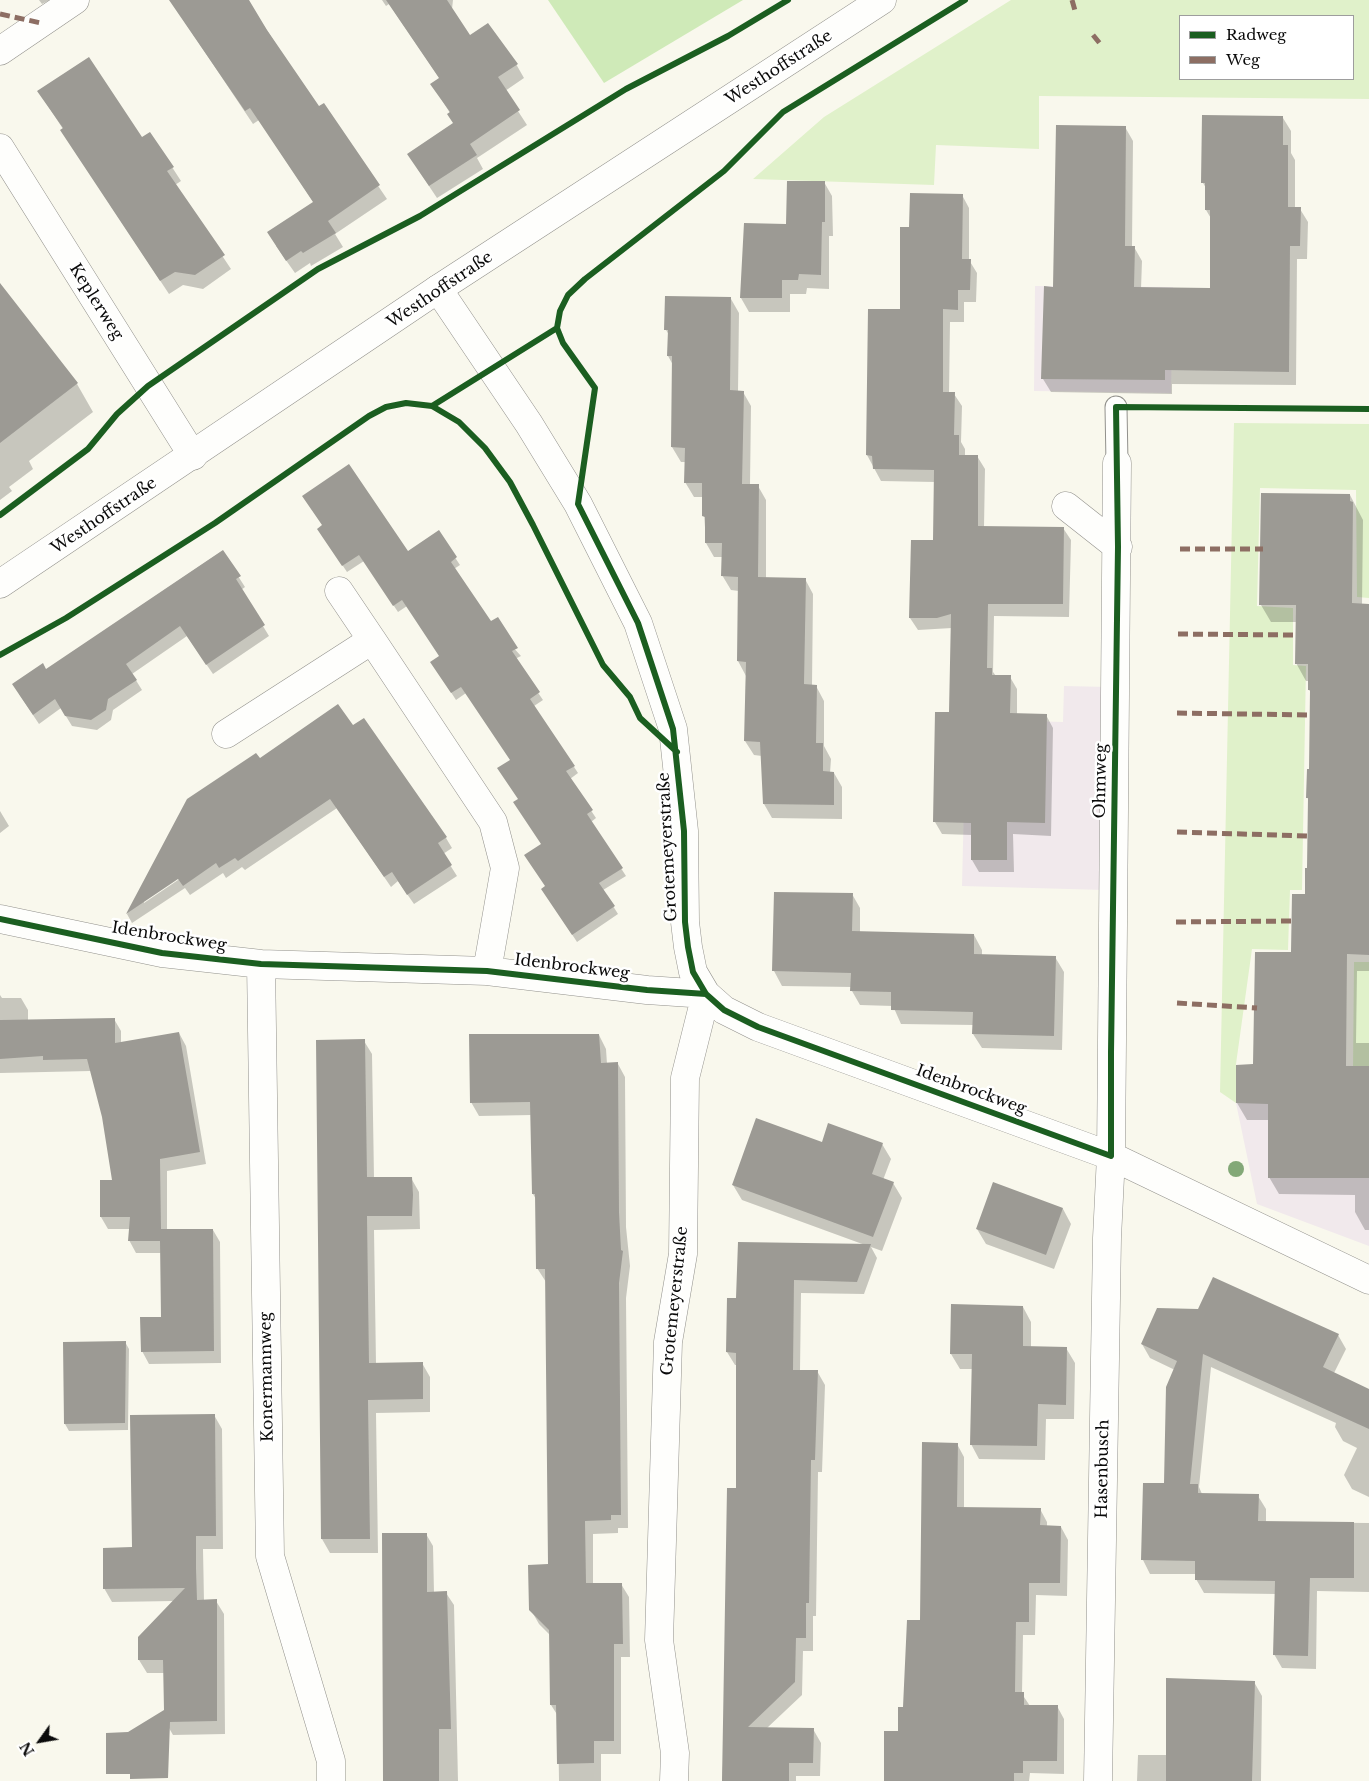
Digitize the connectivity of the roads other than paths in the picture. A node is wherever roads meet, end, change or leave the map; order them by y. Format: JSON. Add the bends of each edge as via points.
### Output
{"nodes":[{"id":1,"x":75,"y":0,"type":"edge"},
{"id":2,"x":882,"y":0,"type":"edge"},
{"id":3,"x":0,"y":51,"type":"edge"},
{"id":4,"x":0,"y":148,"type":"edge"},
{"id":5,"x":438,"y":289,"type":"junction"},
{"id":6,"x":1116,"y":407,"type":"dead end"},
{"id":7,"x":193,"y":456,"type":"junction"},
{"id":8,"x":1117,"y":463,"type":"joint"},
{"id":9,"x":1066,"y":506,"type":"dead end"},
{"id":10,"x":1118,"y":547,"type":"junction"},
{"id":11,"x":0,"y":584,"type":"edge"},
{"id":12,"x":339,"y":592,"type":"dead end"},
{"id":13,"x":372,"y":640,"type":"junction"},
{"id":14,"x":226,"y":734,"type":"dead end"},
{"id":15,"x":0,"y":919,"type":"edge"},
{"id":16,"x":260,"y":964,"type":"junction"},
{"id":17,"x":487,"y":970,"type":"junction"},
{"id":18,"x":706,"y":994,"type":"junction"},
{"id":19,"x":1111,"y":1156,"type":"junction"},
{"id":20,"x":1369,"y":1280,"type":"edge"},
{"id":21,"x":331,"y":1781,"type":"edge"},
{"id":22,"x":674,"y":1781,"type":"edge"},
{"id":23,"x":1098,"y":1781,"type":"edge"}],
"edges":[{"from":1,"to":3,"type":"street"},
{"from":2,"to":5,"type":"street","name":"Westhoffstraße"},
{"from":4,"to":7,"type":"street","name":"Keplerweg"},
{"from":5,"to":7,"type":"street","name":"Westhoffstraße"},
{"from":5,"to":18,"type":"street","name":"Grotemeyerstraße","via":[[529,424],[578,504],[638,623],[673,729],[684,831],[688,947],[693,972]]},
{"from":6,"to":8,"type":"lane","name":"Ohmweg"},
{"from":7,"to":11,"type":"street","name":"Westhoffstraße"},
{"from":8,"to":10,"type":"street","name":"Ohmweg"},
{"from":9,"to":10,"type":"street"},
{"from":10,"to":19,"type":"street","name":"Ohmweg"},
{"from":12,"to":13,"type":"street"},
{"from":13,"to":14,"type":"street"},
{"from":13,"to":17,"type":"street","via":[[493,822],[505,868]]},
{"from":15,"to":16,"type":"street","name":"Idenbrockweg","via":[[162,953]]},
{"from":16,"to":17,"type":"street","name":"Idenbrockweg"},
{"from":16,"to":21,"type":"street","name":"Konermannweg","via":[[270,1556],[331,1761]]},
{"from":17,"to":18,"type":"street","name":"Idenbrockweg","via":[[646,990]]},
{"from":18,"to":19,"type":"street","name":"Idenbrockweg","via":[[724,1010],[758,1028]]},
{"from":18,"to":22,"type":"street","name":"Grotemeyerstraße","via":[[685,1078],[683,1254],[668,1342],[659,1640],[675,1753]]},
{"from":19,"to":20,"type":"street","name":"Idenbrockweg"},
{"from":19,"to":23,"type":"street","name":"Hasenbusch"}]}
